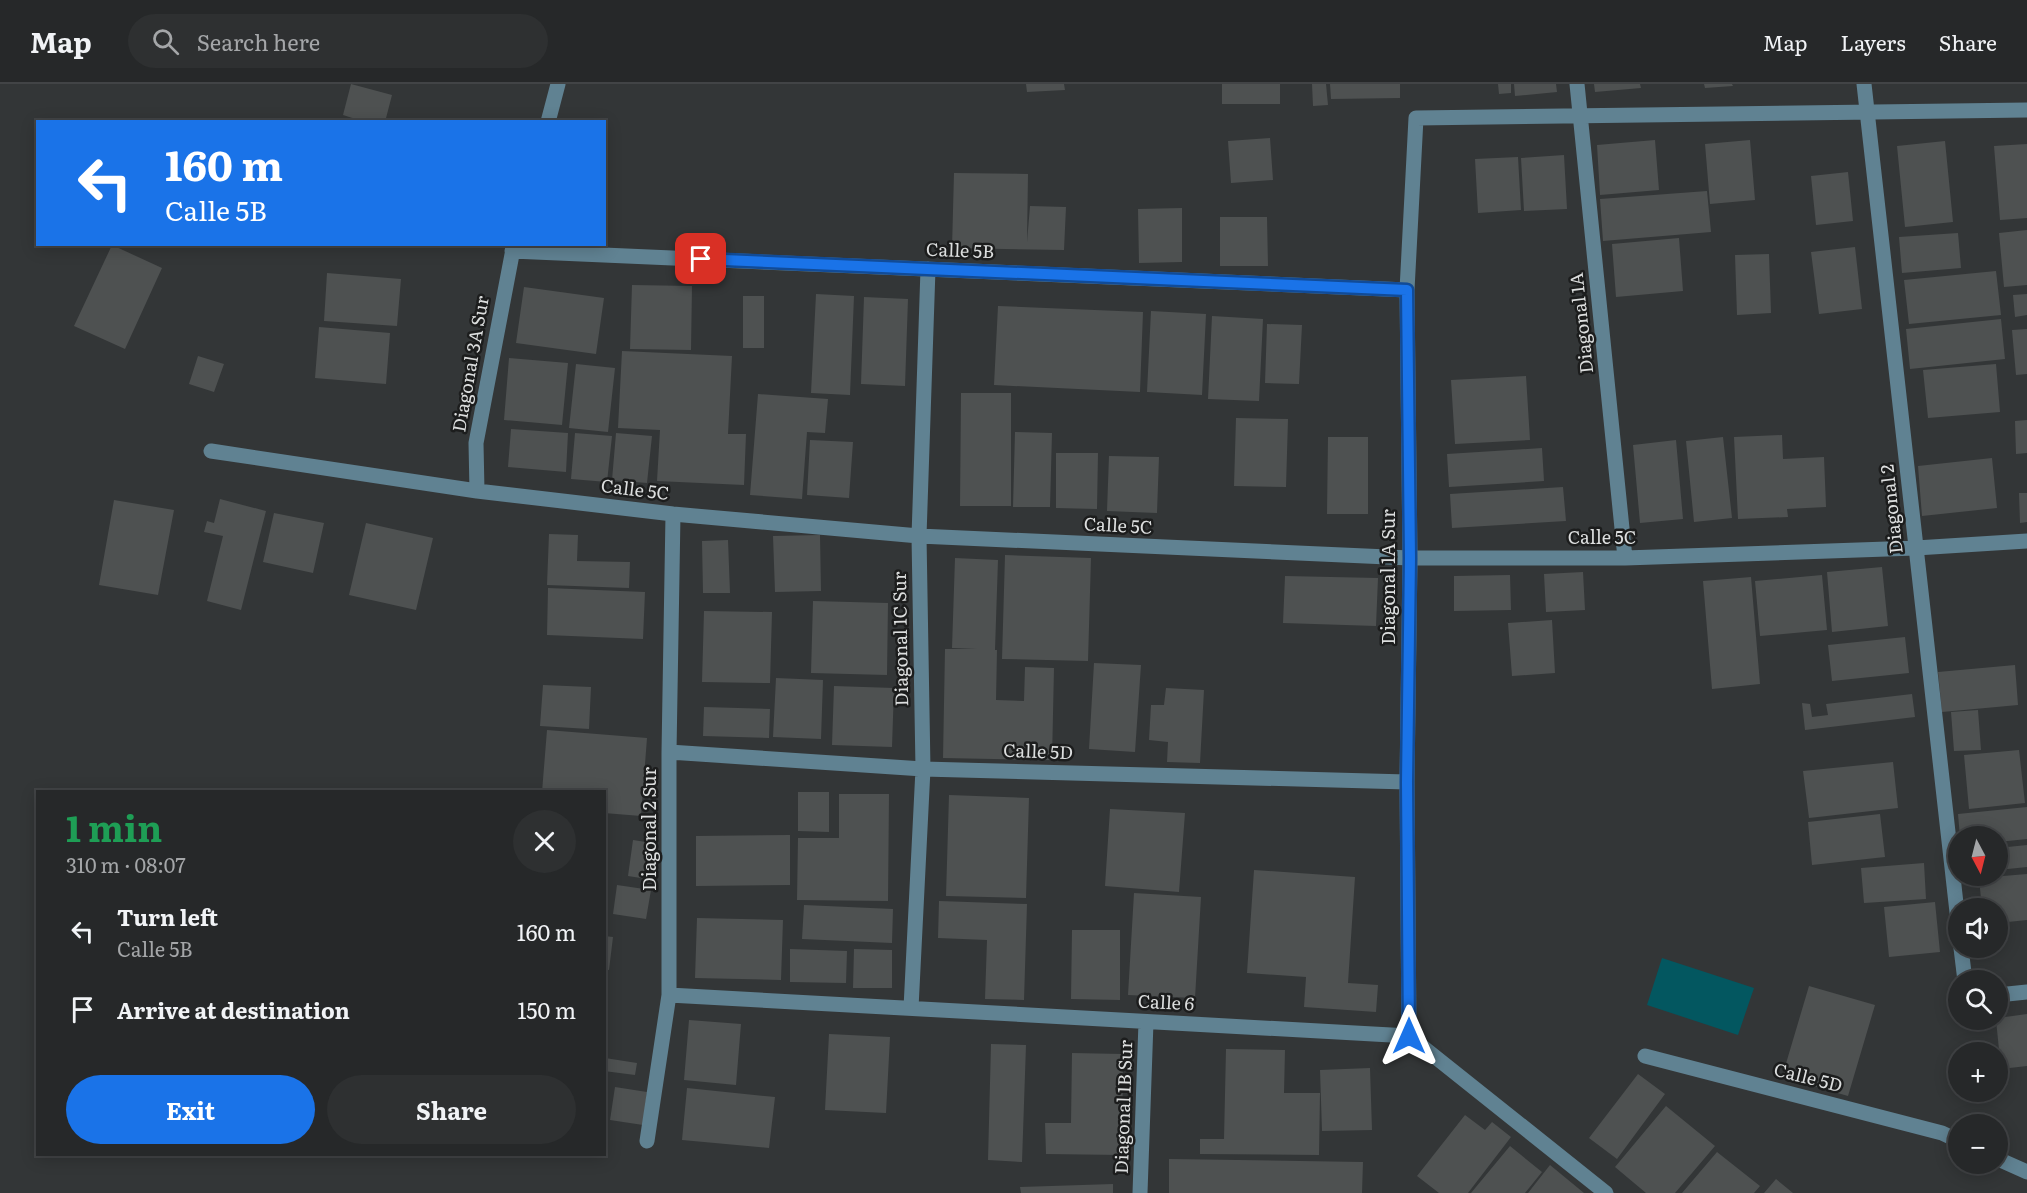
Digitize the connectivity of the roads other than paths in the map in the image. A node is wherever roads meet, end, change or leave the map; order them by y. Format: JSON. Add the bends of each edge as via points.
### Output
{"nodes":[{"id":1,"x":558,"y":84,"type":"edge"},
{"id":2,"x":1577,"y":84,"type":"edge"},
{"id":3,"x":1864,"y":84,"type":"edge"},
{"id":4,"x":2027,"y":111,"type":"edge"},
{"id":5,"x":1867,"y":113,"type":"junction"},
{"id":6,"x":1580,"y":116,"type":"junction"},
{"id":7,"x":549,"y":120,"type":"edge"},
{"id":8,"x":513,"y":248,"type":"edge"},
{"id":9,"x":928,"y":269,"type":"junction"},
{"id":10,"x":1407,"y":290,"type":"junction"},
{"id":11,"x":212,"y":452,"type":"dead end"},
{"id":12,"x":477,"y":491,"type":"junction"},
{"id":13,"x":673,"y":514,"type":"junction"},
{"id":14,"x":920,"y":536,"type":"junction"},
{"id":15,"x":2027,"y":541,"type":"edge"},
{"id":16,"x":1916,"y":548,"type":"junction"},
{"id":17,"x":1410,"y":558,"type":"junction"},
{"id":18,"x":1625,"y":558,"type":"junction"},
{"id":19,"x":669,"y":752,"type":"junction"},
{"id":20,"x":922,"y":769,"type":"junction"},
{"id":21,"x":1407,"y":782,"type":"junction"},
{"id":22,"x":1955,"y":898,"type":"edge"},
{"id":23,"x":2027,"y":992,"type":"edge"},
{"id":24,"x":2008,"y":993,"type":"edge"},
{"id":25,"x":669,"y":995,"type":"junction"},
{"id":26,"x":911,"y":1008,"type":"junction"},
{"id":27,"x":1146,"y":1022,"type":"junction"},
{"id":28,"x":1409,"y":1036,"type":"junction"},
{"id":29,"x":1645,"y":1056,"type":"dead end"},
{"id":30,"x":1948,"y":1135,"type":"edge"},
{"id":31,"x":647,"y":1141,"type":"dead end"},
{"id":32,"x":2008,"y":1163,"type":"edge"},
{"id":33,"x":2027,"y":1172,"type":"edge"},
{"id":34,"x":1140,"y":1193,"type":"edge"},
{"id":35,"x":1606,"y":1193,"type":"edge"}],
"edges":[{"from":1,"to":7,"type":"street"},
{"from":2,"to":6,"type":"street","name":"Diagonal 1A"},
{"from":3,"to":5,"type":"street","name":"Diagonal 2"},
{"from":4,"to":5,"type":"street"},
{"from":5,"to":6,"type":"street"},
{"from":5,"to":16,"type":"street","name":"Diagonal 2"},
{"from":6,"to":10,"type":"street","name":"Diagonal 1A Sur","via":[[1416,118]]},
{"from":6,"to":18,"type":"street","name":"Diagonal 1A"},
{"from":8,"to":9,"type":"street","name":"Calle 5B"},
{"from":8,"to":12,"type":"street","name":"Diagonal 3A Sur","via":[[476,443]]},
{"from":9,"to":10,"type":"street","name":"Calle 5B"},
{"from":9,"to":14,"type":"street","name":"Diagonal 1C Sur"},
{"from":10,"to":17,"type":"street","name":"Diagonal 1A Sur"},
{"from":11,"to":12,"type":"street","name":"Calle 5C"},
{"from":12,"to":13,"type":"street","name":"Calle 5C"},
{"from":13,"to":14,"type":"street","name":"Calle 5C"},
{"from":13,"to":19,"type":"street","name":"Diagonal 2 Sur"},
{"from":14,"to":17,"type":"street","name":"Calle 5C"},
{"from":14,"to":20,"type":"street","name":"Diagonal 1C Sur"},
{"from":15,"to":16,"type":"street","name":"Calle 5C"},
{"from":16,"to":18,"type":"street","name":"Calle 5C"},
{"from":16,"to":22,"type":"street","name":"Diagonal 2"},
{"from":17,"to":18,"type":"street","name":"Calle 5C"},
{"from":17,"to":21,"type":"street","name":"Diagonal 1A Sur"},
{"from":19,"to":20,"type":"street","name":"Calle 5D"},
{"from":19,"to":25,"type":"street","name":"Diagonal 2 Sur"},
{"from":20,"to":21,"type":"street","name":"Calle 5D"},
{"from":20,"to":26,"type":"street","name":"Diagonal 1C Sur"},
{"from":21,"to":28,"type":"street","name":"Diagonal 1A Sur"},
{"from":23,"to":24,"type":"street"},
{"from":25,"to":26,"type":"street","name":"Calle 6"},
{"from":25,"to":31,"type":"street","name":"Diagonal 2 Sur"},
{"from":26,"to":27,"type":"street","name":"Calle 6"},
{"from":27,"to":28,"type":"street","name":"Calle 6"},
{"from":27,"to":34,"type":"street","name":"Diagonal 1B Sur"},
{"from":28,"to":35,"type":"street"},
{"from":29,"to":30,"type":"street","name":"Calle 5D"},
{"from":32,"to":33,"type":"street"}]}
